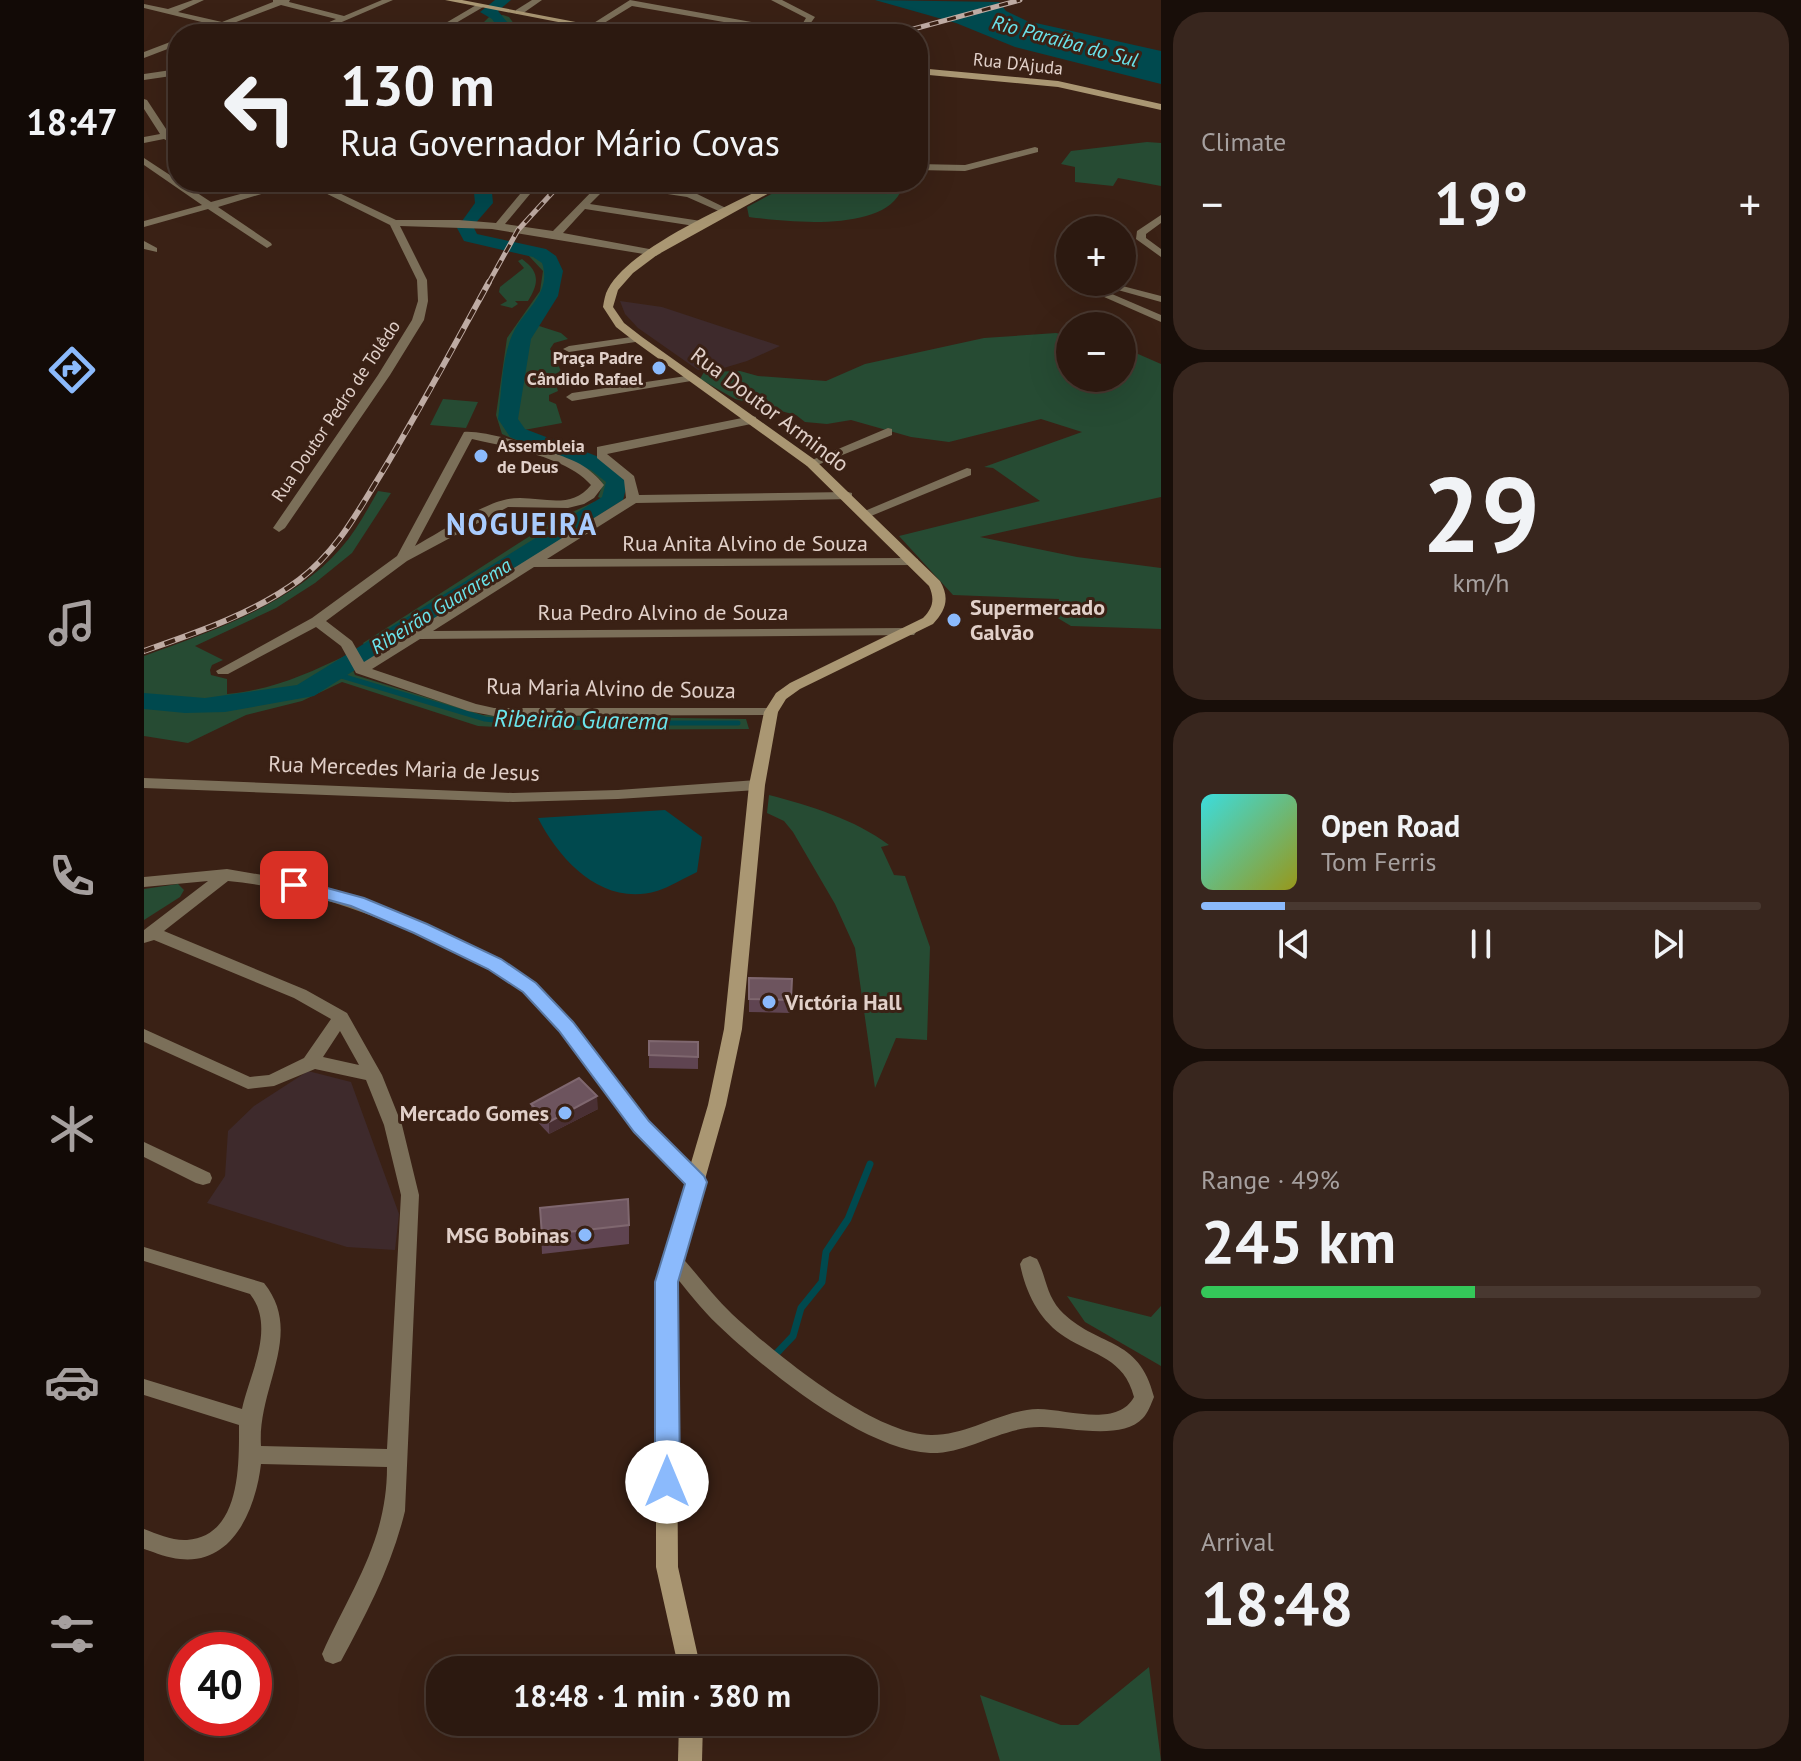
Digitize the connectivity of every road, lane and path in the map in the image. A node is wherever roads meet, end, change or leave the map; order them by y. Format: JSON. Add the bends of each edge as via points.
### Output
{"nodes":[{"id":1,"x":200,"y":0,"type":"edge"},
{"id":2,"x":389,"y":0,"type":"edge"},
{"id":3,"x":449,"y":0,"type":"edge"},
{"id":4,"x":538,"y":0,"type":"edge"},
{"id":5,"x":775,"y":0,"type":"edge"},
{"id":6,"x":279,"y":1,"type":"edge"},
{"id":7,"x":634,"y":2,"type":"edge"},
{"id":8,"x":144,"y":6,"type":"edge"},
{"id":9,"x":484,"y":6,"type":"junction"},
{"id":10,"x":169,"y":12,"type":"junction"},
{"id":11,"x":519,"y":12,"type":"junction"},
{"id":12,"x":342,"y":18,"type":"dead end"},
{"id":13,"x":219,"y":24,"type":"edge"},
{"id":14,"x":225,"y":24,"type":"edge"},
{"id":15,"x":331,"y":24,"type":"edge"},
{"id":16,"x":450,"y":24,"type":"edge"},
{"id":17,"x":582,"y":24,"type":"edge"},
{"id":18,"x":596,"y":24,"type":"edge"},
{"id":19,"x":746,"y":24,"type":"edge"},
{"id":20,"x":807,"y":24,"type":"edge"},
{"id":21,"x":168,"y":46,"type":"edge"},
{"id":22,"x":144,"y":55,"type":"edge"},
{"id":23,"x":928,"y":72,"type":"edge"},
{"id":24,"x":168,"y":73,"type":"edge"},
{"id":25,"x":144,"y":77,"type":"edge"},
{"id":26,"x":144,"y":102,"type":"edge"},
{"id":27,"x":1161,"y":107,"type":"edge"},
{"id":28,"x":149,"y":121,"type":"edge"},
{"id":29,"x":165,"y":135,"type":"junction"},
{"id":30,"x":168,"y":135,"type":"edge"},
{"id":31,"x":168,"y":137,"type":"edge"},
{"id":32,"x":144,"y":140,"type":"edge"},
{"id":33,"x":1035,"y":150,"type":"dead end"},
{"id":34,"x":144,"y":161,"type":"edge"},
{"id":35,"x":928,"y":167,"type":"edge"},
{"id":36,"x":168,"y":177,"type":"edge"},
{"id":37,"x":189,"y":192,"type":"edge"},
{"id":38,"x":260,"y":192,"type":"edge"},
{"id":39,"x":329,"y":192,"type":"edge"},
{"id":40,"x":525,"y":192,"type":"edge"},
{"id":41,"x":597,"y":192,"type":"edge"},
{"id":42,"x":678,"y":192,"type":"edge"},
{"id":43,"x":763,"y":192,"type":"edge"},
{"id":44,"x":689,"y":194,"type":"joint"},
{"id":45,"x":210,"y":206,"type":"junction"},
{"id":46,"x":582,"y":206,"type":"junction"},
{"id":47,"x":725,"y":210,"type":"junction"},
{"id":48,"x":1161,"y":218,"type":"edge"},
{"id":49,"x":394,"y":223,"type":"junction"},
{"id":50,"x":144,"y":224,"type":"edge"},
{"id":51,"x":701,"y":224,"type":"junction"},
{"id":52,"x":491,"y":227,"type":"junction"},
{"id":53,"x":556,"y":234,"type":"junction"},
{"id":54,"x":267,"y":245,"type":"dead end"},
{"id":55,"x":656,"y":253,"type":"junction"},
{"id":56,"x":1161,"y":254,"type":"edge"},
{"id":57,"x":1136,"y":293,"type":"edge"},
{"id":58,"x":1108,"y":296,"type":"edge"},
{"id":59,"x":1161,"y":299,"type":"edge"},
{"id":60,"x":1161,"y":319,"type":"edge"},
{"id":61,"x":638,"y":339,"type":"junction"},
{"id":62,"x":569,"y":349,"type":"dead end"},
{"id":63,"x":693,"y":378,"type":"junction"},
{"id":64,"x":572,"y":397,"type":"dead end"},
{"id":65,"x":752,"y":420,"type":"junction"},
{"id":66,"x":888,"y":432,"type":"dead end"},
{"id":67,"x":811,"y":463,"type":"junction"},
{"id":68,"x":967,"y":472,"type":"dead end"},
{"id":69,"x":848,"y":496,"type":"junction"},
{"id":70,"x":590,"y":498,"type":"junction"},
{"id":71,"x":633,"y":499,"type":"junction"},
{"id":72,"x":615,"y":508,"type":"junction"},
{"id":73,"x":866,"y":513,"type":"junction"},
{"id":74,"x":279,"y":528,"type":"dead end"},
{"id":75,"x":402,"y":558,"type":"junction"},
{"id":76,"x":913,"y":562,"type":"junction"},
{"id":77,"x":530,"y":563,"type":"junction"},
{"id":78,"x":317,"y":621,"type":"junction"},
{"id":79,"x":909,"y":632,"type":"junction"},
{"id":80,"x":417,"y":635,"type":"junction"},
{"id":81,"x":360,"y":667,"type":"junction"},
{"id":82,"x":223,"y":671,"type":"dead end"},
{"id":83,"x":771,"y":712,"type":"junction"},
{"id":84,"x":144,"y":783,"type":"edge"},
{"id":85,"x":757,"y":785,"type":"junction"},
{"id":86,"x":227,"y":874,"type":"junction"},
{"id":87,"x":148,"y":878,"type":"edge"},
{"id":88,"x":149,"y":936,"type":"edge"},
{"id":89,"x":341,"y":1017,"type":"junction"},
{"id":90,"x":144,"y":1035,"type":"edge"},
{"id":91,"x":310,"y":1063,"type":"junction"},
{"id":92,"x":373,"y":1075,"type":"junction"},
{"id":93,"x":144,"y":1149,"type":"edge"},
{"id":94,"x":203,"y":1178,"type":"dead end"},
{"id":95,"x":696,"y":1182,"type":"junction"},
{"id":96,"x":144,"y":1254,"type":"edge"},
{"id":97,"x":673,"y":1260,"type":"junction"},
{"id":98,"x":1030,"y":1264,"type":"dead end"},
{"id":99,"x":144,"y":1387,"type":"edge"},
{"id":100,"x":250,"y":1420,"type":"junction"},
{"id":101,"x":251,"y":1455,"type":"junction"},
{"id":102,"x":397,"y":1458,"type":"junction"},
{"id":103,"x":144,"y":1539,"type":"edge"},
{"id":104,"x":333,"y":1654,"type":"dead end"},
{"id":105,"x":687,"y":1656,"type":"edge"},
{"id":106,"x":691,"y":1736,"type":"edge"},
{"id":107,"x":690,"y":1761,"type":"edge"}],
"edges":[{"from":1,"to":10,"type":"street"},
{"from":2,"to":15,"type":"street"},
{"from":3,"to":9,"type":"street"},
{"from":4,"to":11,"type":"street"},
{"from":5,"to":20,"type":"street","via":[[811,17]]},
{"from":6,"to":12,"type":"street"},
{"from":6,"to":14,"type":"street"},
{"from":7,"to":18,"type":"street"},
{"from":7,"to":19,"type":"street"},
{"from":8,"to":10,"type":"street"},
{"from":9,"to":11,"type":"street"},
{"from":9,"to":16,"type":"street"},
{"from":10,"to":13,"type":"street"},
{"from":11,"to":17,"type":"street"},
{"from":21,"to":22,"type":"street"},
{"from":23,"to":27,"type":"street","name":"Rua D'Ajuda","via":[[1058,84]]},
{"from":24,"to":25,"type":"street"},
{"from":26,"to":28,"type":"street"},
{"from":28,"to":29,"type":"street"},
{"from":29,"to":30,"type":"street"},
{"from":29,"to":31,"type":"street"},
{"from":29,"to":32,"type":"street"},
{"from":33,"to":35,"type":"street","via":[[965,168]]},
{"from":34,"to":36,"type":"street"},
{"from":37,"to":45,"type":"street"},
{"from":38,"to":45,"type":"street"},
{"from":39,"to":49,"type":"street"},
{"from":40,"to":52,"type":"street"},
{"from":41,"to":46,"type":"street"},
{"from":42,"to":44,"type":"street"},
{"from":43,"to":47,"type":"street","name":"Rua Doutor Armindo"},
{"from":44,"to":47,"type":"street"},
{"from":45,"to":50,"type":"street"},
{"from":45,"to":54,"type":"street"},
{"from":46,"to":51,"type":"street"},
{"from":46,"to":53,"type":"street"},
{"from":47,"to":51,"type":"street","name":"Rua Doutor Armindo"},
{"from":48,"to":56,"type":"street","via":[[1146,227],[1141,239]]},
{"from":49,"to":52,"type":"street"},
{"from":49,"to":74,"type":"street","name":"Rua Doutor Pedro de Tolêdo","via":[[422,280],[418,320]]},
{"from":51,"to":55,"type":"street","name":"Rua Doutor Armindo"},
{"from":52,"to":53,"type":"street"},
{"from":53,"to":55,"type":"street"},
{"from":55,"to":61,"type":"street","name":"Rua Doutor Armindo","via":[[620,279],[607,299],[620,325]]},
{"from":57,"to":59,"type":"street"},
{"from":58,"to":60,"type":"street"},
{"from":61,"to":62,"type":"street"},
{"from":61,"to":63,"type":"street","name":"Rua Doutor Armindo"},
{"from":63,"to":64,"type":"street"},
{"from":63,"to":65,"type":"street","name":"Rua Doutor Armindo"},
{"from":65,"to":67,"type":"street","name":"Rua Doutor Armindo"},
{"from":65,"to":71,"type":"street","via":[[601,450],[630,479]]},
{"from":66,"to":67,"type":"street"},
{"from":67,"to":69,"type":"street","name":"Rua Doutor Armindo"},
{"from":68,"to":73,"type":"street"},
{"from":69,"to":71,"type":"street"},
{"from":69,"to":73,"type":"street","name":"Rua Doutor Armindo"},
{"from":70,"to":72,"type":"street"},
{"from":70,"to":75,"type":"street","via":[[561,505],[505,503]]},
{"from":70,"to":75,"type":"street","via":[[598,485],[589,474],[468,435]]},
{"from":71,"to":72,"type":"street"},
{"from":72,"to":77,"type":"street"},
{"from":73,"to":76,"type":"street","name":"Rua Doutor Armindo"},
{"from":75,"to":78,"type":"street"},
{"from":76,"to":77,"type":"street","name":"Rua Anita Alvino de Souza"},
{"from":76,"to":79,"type":"street","name":"Rua Doutor Armindo","via":[[935,584],[941,603],[937,613]]},
{"from":77,"to":80,"type":"street"},
{"from":78,"to":81,"type":"street","via":[[347,644]]},
{"from":78,"to":82,"type":"street"},
{"from":79,"to":80,"type":"street","name":"Rua Pedro Alvino de Souza"},
{"from":79,"to":83,"type":"street","name":"Rua Doutor Armindo","via":[[795,686]]},
{"from":80,"to":81,"type":"street"},
{"from":81,"to":83,"type":"street","name":"Rua Maria Alvino de Souza","via":[[494,712]]},
{"from":83,"to":85,"type":"street"},
{"from":84,"to":85,"type":"street","name":"Rua Mercedes Maria de Jesus","via":[[479,797]]},
{"from":85,"to":95,"type":"street","via":[[733,1029]]},
{"from":86,"to":87,"type":"street"},
{"from":86,"to":88,"type":"street"},
{"from":86,"to":95,"type":"street","via":[[358,902],[494,964],[530,988],[566,1026],[641,1127]]},
{"from":88,"to":89,"type":"street","via":[[300,994]]},
{"from":89,"to":91,"type":"street"},
{"from":89,"to":92,"type":"street"},
{"from":90,"to":91,"type":"street","via":[[248,1083],[279,1080]]},
{"from":91,"to":92,"type":"street"},
{"from":92,"to":102,"type":"street","via":[[393,1125],[410,1195]]},
{"from":93,"to":94,"type":"street"},
{"from":95,"to":97,"type":"street"},
{"from":96,"to":100,"type":"street","via":[[257,1288],[268,1297],[274,1322]]},
{"from":97,"to":98,"type":"street","via":[[724,1318],[785,1369],[883,1433],[909,1442],[933,1444],[1013,1421],[1118,1422],[1135,1413],[1144,1397],[1137,1374],[1118,1354],[1079,1336],[1049,1313],[1033,1287]]},
{"from":97,"to":105,"type":"street","via":[[666,1282],[667,1567]]},
{"from":99,"to":100,"type":"street"},
{"from":100,"to":101,"type":"street"},
{"from":101,"to":102,"type":"street"},
{"from":101,"to":103,"type":"street","via":[[243,1506],[225,1535],[185,1550]]},
{"from":102,"to":104,"type":"street","via":[[395,1516],[377,1573]]},
{"from":106,"to":107,"type":"street"}]}
